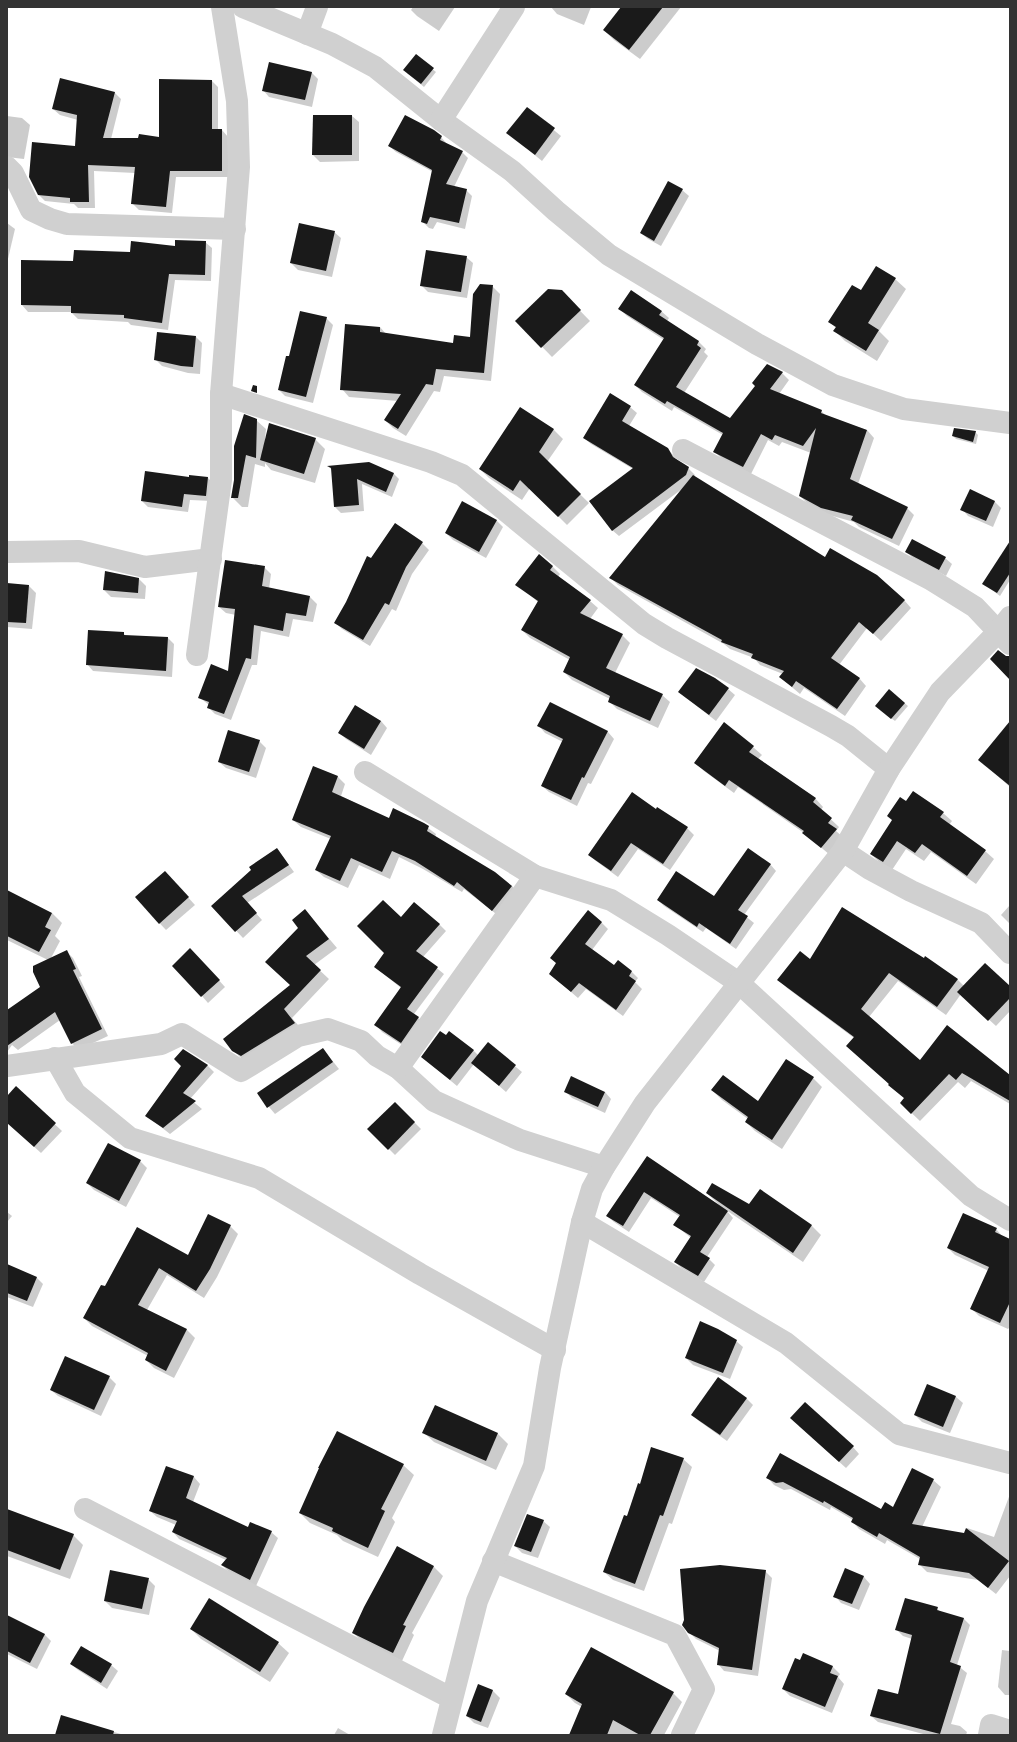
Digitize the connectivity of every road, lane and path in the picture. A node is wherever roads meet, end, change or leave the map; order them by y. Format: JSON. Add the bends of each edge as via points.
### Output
{"nodes":[{"id":1,"x":222,"y":7,"type":"edge"},
{"id":2,"x":243,"y":7,"type":"edge"},
{"id":3,"x":317,"y":7,"type":"edge"},
{"id":4,"x":514,"y":7,"type":"edge"},
{"id":5,"x":307,"y":34,"type":"junction"},
{"id":6,"x":441,"y":120,"type":"junction"},
{"id":7,"x":7,"y":167,"type":"edge"},
{"id":8,"x":235,"y":229,"type":"junction"},
{"id":9,"x":221,"y":394,"type":"junction"},
{"id":10,"x":1010,"y":423,"type":"edge"},
{"id":11,"x":683,"y":450,"type":"dead end"},
{"id":12,"x":7,"y":552,"type":"edge"},
{"id":13,"x":211,"y":559,"type":"junction"},
{"id":14,"x":1006,"y":631,"type":"edge"},
{"id":15,"x":196,"y":655,"type":"dead end"},
{"id":16,"x":889,"y":769,"type":"junction"},
{"id":17,"x":365,"y":772,"type":"dead end"},
{"id":18,"x":843,"y":851,"type":"junction"},
{"id":19,"x":535,"y":876,"type":"junction"},
{"id":20,"x":1010,"y":953,"type":"edge"},
{"id":21,"x":739,"y":983,"type":"junction"},
{"id":22,"x":55,"y":1058,"type":"junction"},
{"id":23,"x":7,"y":1066,"type":"edge"},
{"id":24,"x":398,"y":1068,"type":"junction"},
{"id":25,"x":604,"y":1167,"type":"junction"},
{"id":26,"x":1010,"y":1220,"type":"edge"},
{"id":27,"x":582,"y":1222,"type":"junction"},
{"id":28,"x":554,"y":1350,"type":"junction"},
{"id":29,"x":1010,"y":1463,"type":"edge"},
{"id":30,"x":85,"y":1510,"type":"dead end"},
{"id":31,"x":494,"y":1561,"type":"junction"},
{"id":32,"x":451,"y":1698,"type":"junction"},
{"id":33,"x":1010,"y":1730,"type":"edge"},
{"id":34,"x":442,"y":1735,"type":"edge"},
{"id":35,"x":682,"y":1735,"type":"edge"},
{"id":36,"x":989,"y":1735,"type":"edge"}],
"edges":[{"from":1,"to":8,"type":"street","via":[[237,101],[239,167]]},
{"from":2,"to":5,"type":"street"},
{"from":3,"to":5,"type":"street"},
{"from":4,"to":6,"type":"street"},
{"from":5,"to":6,"type":"street","via":[[332,44],[374,67]]},
{"from":6,"to":10,"type":"street","via":[[512,171],[609,255],[757,344],[833,384],[904,409]]},
{"from":7,"to":8,"type":"street","via":[[13,172],[31,210],[67,224]]},
{"from":8,"to":9,"type":"street"},
{"from":9,"to":13,"type":"street","via":[[221,480]]},
{"from":9,"to":16,"type":"street","via":[[431,462],[462,475],[644,624],[848,736]]},
{"from":11,"to":14,"type":"street","via":[[930,579],[975,607]]},
{"from":12,"to":13,"type":"street","via":[[79,551],[145,567]]},
{"from":13,"to":15,"type":"street"},
{"from":14,"to":16,"type":"street","via":[[940,692]]},
{"from":16,"to":18,"type":"street"},
{"from":17,"to":19,"type":"street"},
{"from":18,"to":20,"type":"street","via":[[870,870],[981,923]]},
{"from":18,"to":21,"type":"street"},
{"from":19,"to":21,"type":"street","via":[[610,900]]},
{"from":19,"to":24,"type":"street"},
{"from":21,"to":25,"type":"street","via":[[645,1104]]},
{"from":21,"to":26,"type":"street","via":[[971,1196]]},
{"from":22,"to":23,"type":"street"},
{"from":22,"to":24,"type":"street","via":[[161,1044],[182,1034],[241,1071],[298,1036],[328,1029],[362,1041],[377,1056]]},
{"from":22,"to":28,"type":"street","via":[[75,1093],[130,1138],[259,1178]]},
{"from":24,"to":25,"type":"street","via":[[434,1101],[520,1140]]},
{"from":25,"to":27,"type":"street","via":[[592,1190]]},
{"from":27,"to":28,"type":"street"},
{"from":27,"to":29,"type":"street","via":[[786,1343],[899,1434]]},
{"from":28,"to":31,"type":"street","via":[[534,1466]]},
{"from":30,"to":32,"type":"street"},
{"from":31,"to":32,"type":"street","via":[[477,1601]]},
{"from":31,"to":35,"type":"street","via":[[675,1635],[704,1690]]},
{"from":32,"to":34,"type":"street"},
{"from":33,"to":36,"type":"street","via":[[991,1725]]}]}
